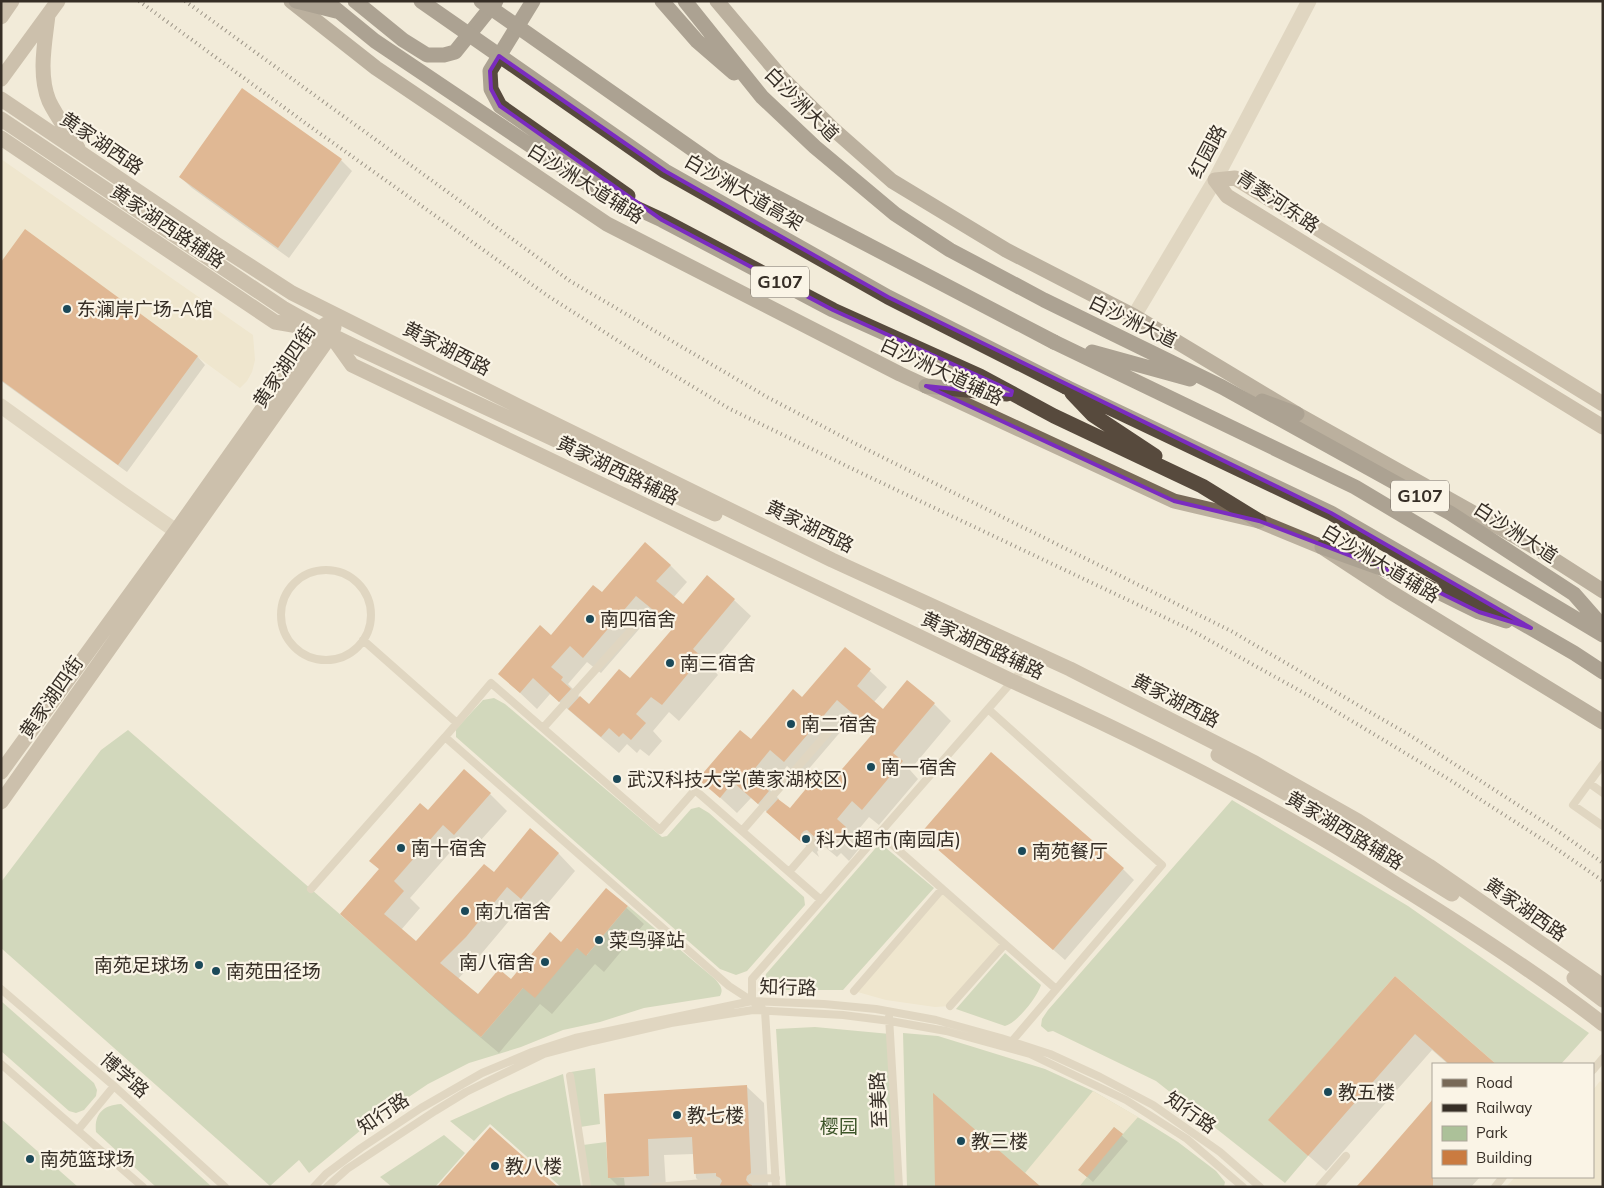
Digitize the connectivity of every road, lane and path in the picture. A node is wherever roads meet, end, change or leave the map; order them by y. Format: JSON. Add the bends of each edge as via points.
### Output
{"nodes":[{"id":1,"x":12,"y":1,"type":"edge"},
{"id":2,"x":58,"y":1,"type":"edge"},
{"id":3,"x":292,"y":1,"type":"edge"},
{"id":4,"x":296,"y":1,"type":"edge"},
{"id":5,"x":326,"y":1,"type":"edge"},
{"id":6,"x":355,"y":1,"type":"edge"},
{"id":7,"x":421,"y":1,"type":"edge"},
{"id":8,"x":481,"y":1,"type":"edge"},
{"id":9,"x":496,"y":1,"type":"edge"},
{"id":10,"x":533,"y":1,"type":"edge"},
{"id":11,"x":662,"y":1,"type":"edge"},
{"id":12,"x":685,"y":1,"type":"edge"},
{"id":13,"x":717,"y":1,"type":"edge"},
{"id":14,"x":1309,"y":1,"type":"edge"},
{"id":15,"x":339,"y":12,"type":"junction"},
{"id":16,"x":48,"y":14,"type":"junction"},
{"id":17,"x":1,"y":16,"type":"edge"},
{"id":18,"x":1,"y":79,"type":"edge"},
{"id":19,"x":762,"y":97,"type":"junction"},
{"id":20,"x":1,"y":99,"type":"edge"},
{"id":21,"x":1,"y":119,"type":"edge"},
{"id":22,"x":1,"y":138,"type":"edge"},
{"id":23,"x":82,"y":153,"type":"junction"},
{"id":24,"x":1215,"y":180,"type":"junction"},
{"id":25,"x":662,"y":220,"type":"junction"},
{"id":26,"x":337,"y":315,"type":"junction"},
{"id":27,"x":1134,"y":316,"type":"junction"},
{"id":28,"x":325,"y":332,"type":"junction"},
{"id":29,"x":1054,"y":342,"type":"junction"},
{"id":30,"x":926,"y":386,"type":"junction"},
{"id":31,"x":1066,"y":387,"type":"junction"},
{"id":32,"x":1222,"y":388,"type":"junction"},
{"id":33,"x":1014,"y":395,"type":"junction"},
{"id":34,"x":1603,"y":404,"type":"edge"},
{"id":35,"x":1,"y":406,"type":"edge"},
{"id":36,"x":1297,"y":414,"type":"junction"},
{"id":37,"x":1603,"y":427,"type":"edge"},
{"id":38,"x":1202,"y":486,"type":"junction"},
{"id":39,"x":1259,"y":521,"type":"junction"},
{"id":40,"x":1503,"y":529,"type":"junction"},
{"id":41,"x":182,"y":535,"type":"junction"},
{"id":42,"x":1322,"y":548,"type":"junction"},
{"id":43,"x":1603,"y":591,"type":"edge"},
{"id":44,"x":1574,"y":594,"type":"junction"},
{"id":45,"x":1603,"y":627,"type":"edge"},
{"id":46,"x":633,"y":628,"type":"dead end"},
{"id":47,"x":1531,"y":628,"type":"junction"},
{"id":48,"x":1603,"y":635,"type":"edge"},
{"id":49,"x":363,"y":640,"type":"junction"},
{"id":50,"x":1030,"y":660,"type":"junction"},
{"id":51,"x":1603,"y":672,"type":"edge"},
{"id":52,"x":1012,"y":681,"type":"junction"},
{"id":53,"x":988,"y":709,"type":"junction"},
{"id":54,"x":1603,"y":722,"type":"edge"},
{"id":55,"x":456,"y":723,"type":"junction"},
{"id":56,"x":543,"y":728,"type":"junction"},
{"id":57,"x":829,"y":731,"type":"dead end"},
{"id":58,"x":445,"y":736,"type":"junction"},
{"id":59,"x":1603,"y":764,"type":"edge"},
{"id":60,"x":1,"y":772,"type":"edge"},
{"id":61,"x":1588,"y":783,"type":"junction"},
{"id":62,"x":1603,"y":793,"type":"edge"},
{"id":63,"x":1,"y":802,"type":"edge"},
{"id":64,"x":1603,"y":826,"type":"edge"},
{"id":65,"x":742,"y":831,"type":"junction"},
{"id":66,"x":879,"y":833,"type":"junction"},
{"id":67,"x":806,"y":836,"type":"dead end"},
{"id":68,"x":789,"y":872,"type":"junction"},
{"id":69,"x":942,"y":888,"type":"junction"},
{"id":70,"x":311,"y":889,"type":"dead end"},
{"id":71,"x":821,"y":900,"type":"junction"},
{"id":72,"x":1005,"y":944,"type":"junction"},
{"id":73,"x":1603,"y":986,"type":"edge"},
{"id":74,"x":1,"y":989,"type":"edge"},
{"id":75,"x":1056,"y":989,"type":"junction"},
{"id":76,"x":854,"y":990,"type":"dead end"},
{"id":77,"x":1603,"y":1000,"type":"edge"},
{"id":78,"x":752,"y":1001,"type":"junction"},
{"id":79,"x":950,"y":1006,"type":"dead end"},
{"id":80,"x":765,"y":1011,"type":"junction"},
{"id":81,"x":889,"y":1012,"type":"junction"},
{"id":82,"x":890,"y":1021,"type":"junction"},
{"id":83,"x":1603,"y":1024,"type":"edge"},
{"id":84,"x":1009,"y":1044,"type":"junction"},
{"id":85,"x":1603,"y":1058,"type":"edge"},
{"id":86,"x":1,"y":1064,"type":"edge"},
{"id":87,"x":1594,"y":1069,"type":"edge"},
{"id":88,"x":570,"y":1076,"type":"dead end"},
{"id":89,"x":114,"y":1086,"type":"junction"},
{"id":90,"x":78,"y":1130,"type":"junction"},
{"id":91,"x":1346,"y":1156,"type":"dead end"},
{"id":92,"x":776,"y":1178,"type":"junction"},
{"id":93,"x":752,"y":1180,"type":"dead end"},
{"id":94,"x":1252,"y":1180,"type":"junction"},
{"id":95,"x":716,"y":1182,"type":"dead end"},
{"id":96,"x":143,"y":1187,"type":"edge"},
{"id":97,"x":225,"y":1187,"type":"edge"},
{"id":98,"x":314,"y":1187,"type":"edge"},
{"id":99,"x":327,"y":1187,"type":"edge"},
{"id":100,"x":587,"y":1187,"type":"edge"},
{"id":101,"x":655,"y":1187,"type":"edge"},
{"id":102,"x":776,"y":1187,"type":"edge"},
{"id":103,"x":899,"y":1187,"type":"edge"},
{"id":104,"x":1244,"y":1187,"type":"edge"},
{"id":105,"x":1260,"y":1187,"type":"edge"},
{"id":106,"x":1319,"y":1187,"type":"edge"}],
"edges":[{"from":1,"to":17,"type":"main road"},
{"from":2,"to":16,"type":"main road"},
{"from":3,"to":30,"type":"main road","name":"白沙洲大道辅路","via":[[376,68],[606,224]]},
{"from":4,"to":15,"type":"highway"},
{"from":5,"to":15,"type":"highway","number":"G107"},
{"from":6,"to":9,"type":"highway","via":[[427,55],[455,52]]},
{"from":7,"to":31,"type":"highway","name":"白沙洲大道高架","bridge":true,"via":[[665,170],[888,297]]},
{"from":8,"to":29,"type":"highway","name":"白沙洲大道高架","bridge":true,"via":[[715,165]]},
{"from":10,"to":25,"type":"highway","via":[[490,71],[492,89],[500,106]]},
{"from":11,"to":19,"type":"highway","via":[[697,41]]},
{"from":12,"to":19,"type":"highway","name":"白沙洲大道","number":"G107"},
{"from":13,"to":27,"type":"main road","via":[[782,78],[832,128],[892,180],[1006,250]]},
{"from":14,"to":24,"type":"street","name":"红园路"},
{"from":15,"to":25,"type":"highway","number":"G107","via":[[375,41],[596,189]]},
{"from":16,"to":18,"type":"main road"},
{"from":16,"to":23,"type":"main road","via":[[43,78],[49,101]]},
{"from":19,"to":32,"type":"highway","name":"白沙洲大道","number":"G107","via":[[815,147],[895,214],[950,250]]},
{"from":20,"to":23,"type":"main road","name":"黄家湖西路"},
{"from":21,"to":28,"type":"main road","name":"黄家湖西路","via":[[283,308]]},
{"from":22,"to":28,"type":"main road","name":"黄家湖西路辅路","via":[[275,322]]},
{"from":23,"to":26,"type":"main road","name":"黄家湖西路","via":[[292,293]]},
{"from":24,"to":27,"type":"street","name":"红园路"},
{"from":24,"to":34,"type":"main road","name":"青菱河东路","via":[[1235,178]]},
{"from":24,"to":37,"type":"main road","name":"青菱河东路","via":[[1227,196]]},
{"from":25,"to":33,"type":"highway","number":"G107","via":[[833,310],[980,376]]},
{"from":26,"to":28,"type":"main road","name":"黄家湖四街"},
{"from":26,"to":73,"type":"main road","name":"黄家湖西路","via":[[832,560],[1070,669],[1255,763],[1429,866]]},
{"from":27,"to":36,"type":"main road"},
{"from":28,"to":41,"type":"main road","name":"黄家湖四街"},
{"from":28,"to":50,"type":"main road","name":"黄家湖西路"},
{"from":28,"to":52,"type":"main road","name":"黄家湖西路辅路","via":[[352,365]]},
{"from":29,"to":32,"type":"highway"},
{"from":29,"to":48,"type":"highway","via":[[1355,487]]},
{"from":30,"to":33,"type":"highway"},
{"from":30,"to":39,"type":"main road","name":"白沙洲大道辅路","via":[[1174,501]]},
{"from":31,"to":38,"type":"highway","via":[[1094,415]]},
{"from":31,"to":47,"type":"highway","via":[[1331,513]]},
{"from":32,"to":36,"type":"highway"},
{"from":32,"to":44,"type":"highway","name":"白沙洲大道","number":"G107","via":[[1450,513]]},
{"from":33,"to":38,"type":"highway","number":"G107"},
{"from":35,"to":41,"type":"street"},
{"from":36,"to":40,"type":"main road"},
{"from":38,"to":39,"type":"highway","number":"G107"},
{"from":39,"to":42,"type":"main road","name":"白沙洲大道辅路"},
{"from":40,"to":43,"type":"main road"},
{"from":40,"to":44,"type":"main road"},
{"from":41,"to":60,"type":"main road","name":"黄家湖四街"},
{"from":41,"to":63,"type":"main road","name":"黄家湖四街"},
{"from":42,"to":47,"type":"highway","via":[[1414,580],[1479,612]]},
{"from":42,"to":54,"type":"main road","name":"白沙洲大道辅路"},
{"from":44,"to":45,"type":"highway","name":"白沙洲大道","number":"G107"},
{"from":46,"to":56,"type":"lane"},
{"from":47,"to":51,"type":"highway"},
{"from":49,"to":49,"type":"lane","via":[[370,626],[370,610],[362,589],[345,574],[330,570],[315,572],[289,588],[280,615],[283,630],[300,652],[313,659],[341,658]]},
{"from":49,"to":55,"type":"lane"},
{"from":50,"to":52,"type":"lane"},
{"from":50,"to":77,"type":"main road","name":"黄家湖西路","via":[[1220,756],[1319,812],[1501,926]]},
{"from":52,"to":53,"type":"lane"},
{"from":52,"to":83,"type":"main road","name":"黄家湖西路辅路","via":[[1212,778],[1313,833],[1453,919]]},
{"from":53,"to":66,"type":"lane"},
{"from":53,"to":75,"type":"lane","via":[[1162,865]]},
{"from":55,"to":56,"type":"lane","via":[[491,683]]},
{"from":55,"to":58,"type":"lane"},
{"from":56,"to":65,"type":"lane","via":[[660,830],[695,790]]},
{"from":57,"to":65,"type":"lane"},
{"from":58,"to":70,"type":"lane"},
{"from":58,"to":78,"type":"lane","via":[[729,986]]},
{"from":59,"to":61,"type":"lane"},
{"from":61,"to":62,"type":"lane"},
{"from":61,"to":64,"type":"lane","via":[[1573,805]]},
{"from":65,"to":68,"type":"lane"},
{"from":66,"to":69,"type":"lane"},
{"from":66,"to":71,"type":"lane"},
{"from":67,"to":68,"type":"lane","via":[[814,844]]},
{"from":68,"to":71,"type":"lane"},
{"from":69,"to":72,"type":"lane"},
{"from":69,"to":76,"type":"lane"},
{"from":71,"to":78,"type":"lane","via":[[752,979]]},
{"from":72,"to":75,"type":"lane"},
{"from":72,"to":79,"type":"lane"},
{"from":74,"to":89,"type":"lane","name":"博学路"},
{"from":75,"to":84,"type":"lane"},
{"from":78,"to":80,"type":"lane"},
{"from":78,"to":81,"type":"lane","name":"知行路","via":[[824,1004]]},
{"from":78,"to":98,"type":"lane","name":"知行路","via":[[575,1038],[482,1073],[361,1148]]},
{"from":80,"to":82,"type":"lane","name":"知行路"},
{"from":80,"to":92,"type":"lane"},
{"from":80,"to":99,"type":"lane","name":"知行路","via":[[753,1010],[671,1024],[544,1054],[443,1106],[347,1169]]},
{"from":81,"to":82,"type":"lane","name":"至美路"},
{"from":81,"to":84,"type":"lane","name":"知行路","via":[[936,1020]]},
{"from":82,"to":84,"type":"lane","name":"知行路"},
{"from":82,"to":103,"type":"lane","name":"至美路"},
{"from":84,"to":94,"type":"lane","name":"知行路","via":[[1050,1054],[1153,1105],[1220,1152]]},
{"from":84,"to":104,"type":"lane","name":"知行路","via":[[1126,1100],[1187,1139]]},
{"from":85,"to":87,"type":"lane"},
{"from":86,"to":90,"type":"lane"},
{"from":88,"to":100,"type":"lane"},
{"from":89,"to":90,"type":"lane"},
{"from":89,"to":97,"type":"lane","name":"博学路"},
{"from":90,"to":96,"type":"lane"},
{"from":91,"to":106,"type":"lane"},
{"from":92,"to":93,"type":"lane"},
{"from":92,"to":102,"type":"lane"},
{"from":94,"to":104,"type":"lane"},
{"from":94,"to":105,"type":"lane","name":"知行路"},
{"from":95,"to":101,"type":"lane"}]}
